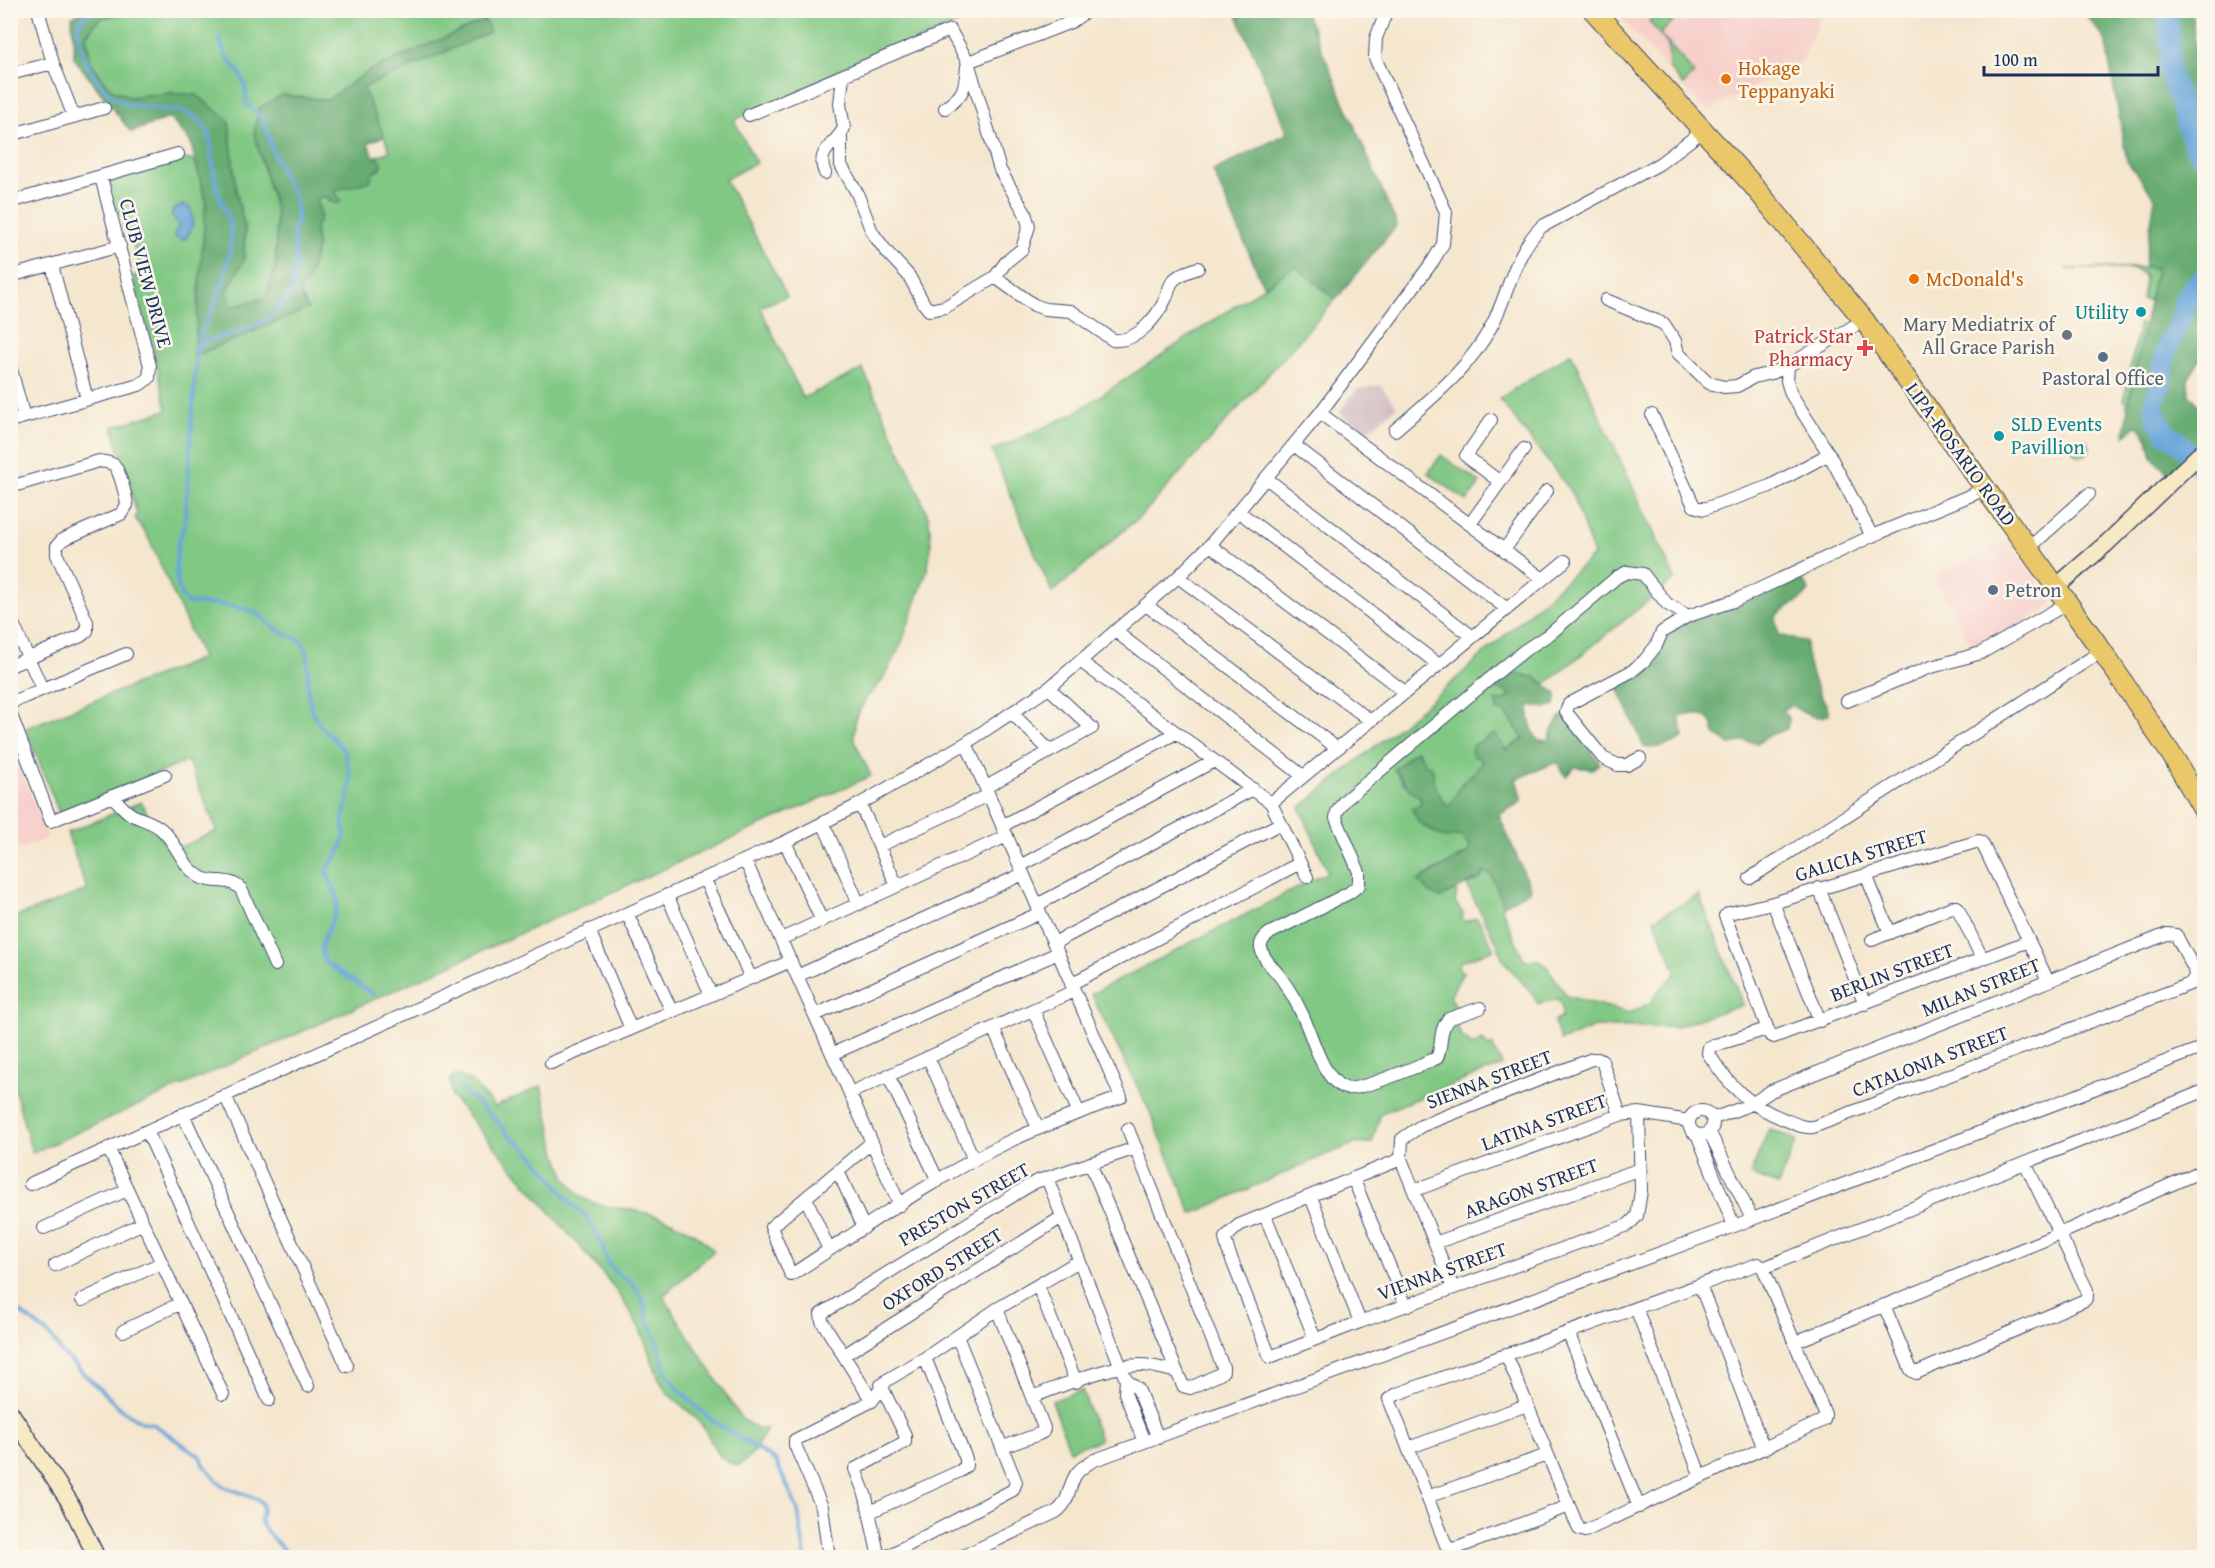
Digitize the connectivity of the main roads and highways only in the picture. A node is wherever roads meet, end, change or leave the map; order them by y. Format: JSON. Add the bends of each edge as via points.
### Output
{"nodes":[{"id":1,"x":1593,"y":10,"type":"edge"},
{"id":2,"x":2205,"y":811,"type":"edge"}],
"edges":[{"from":1,"to":2,"type":"main road","name":"LIPA-ROSARIO ROAD","via":[[1704,130],[1864,320],[2102,651]]}]}
